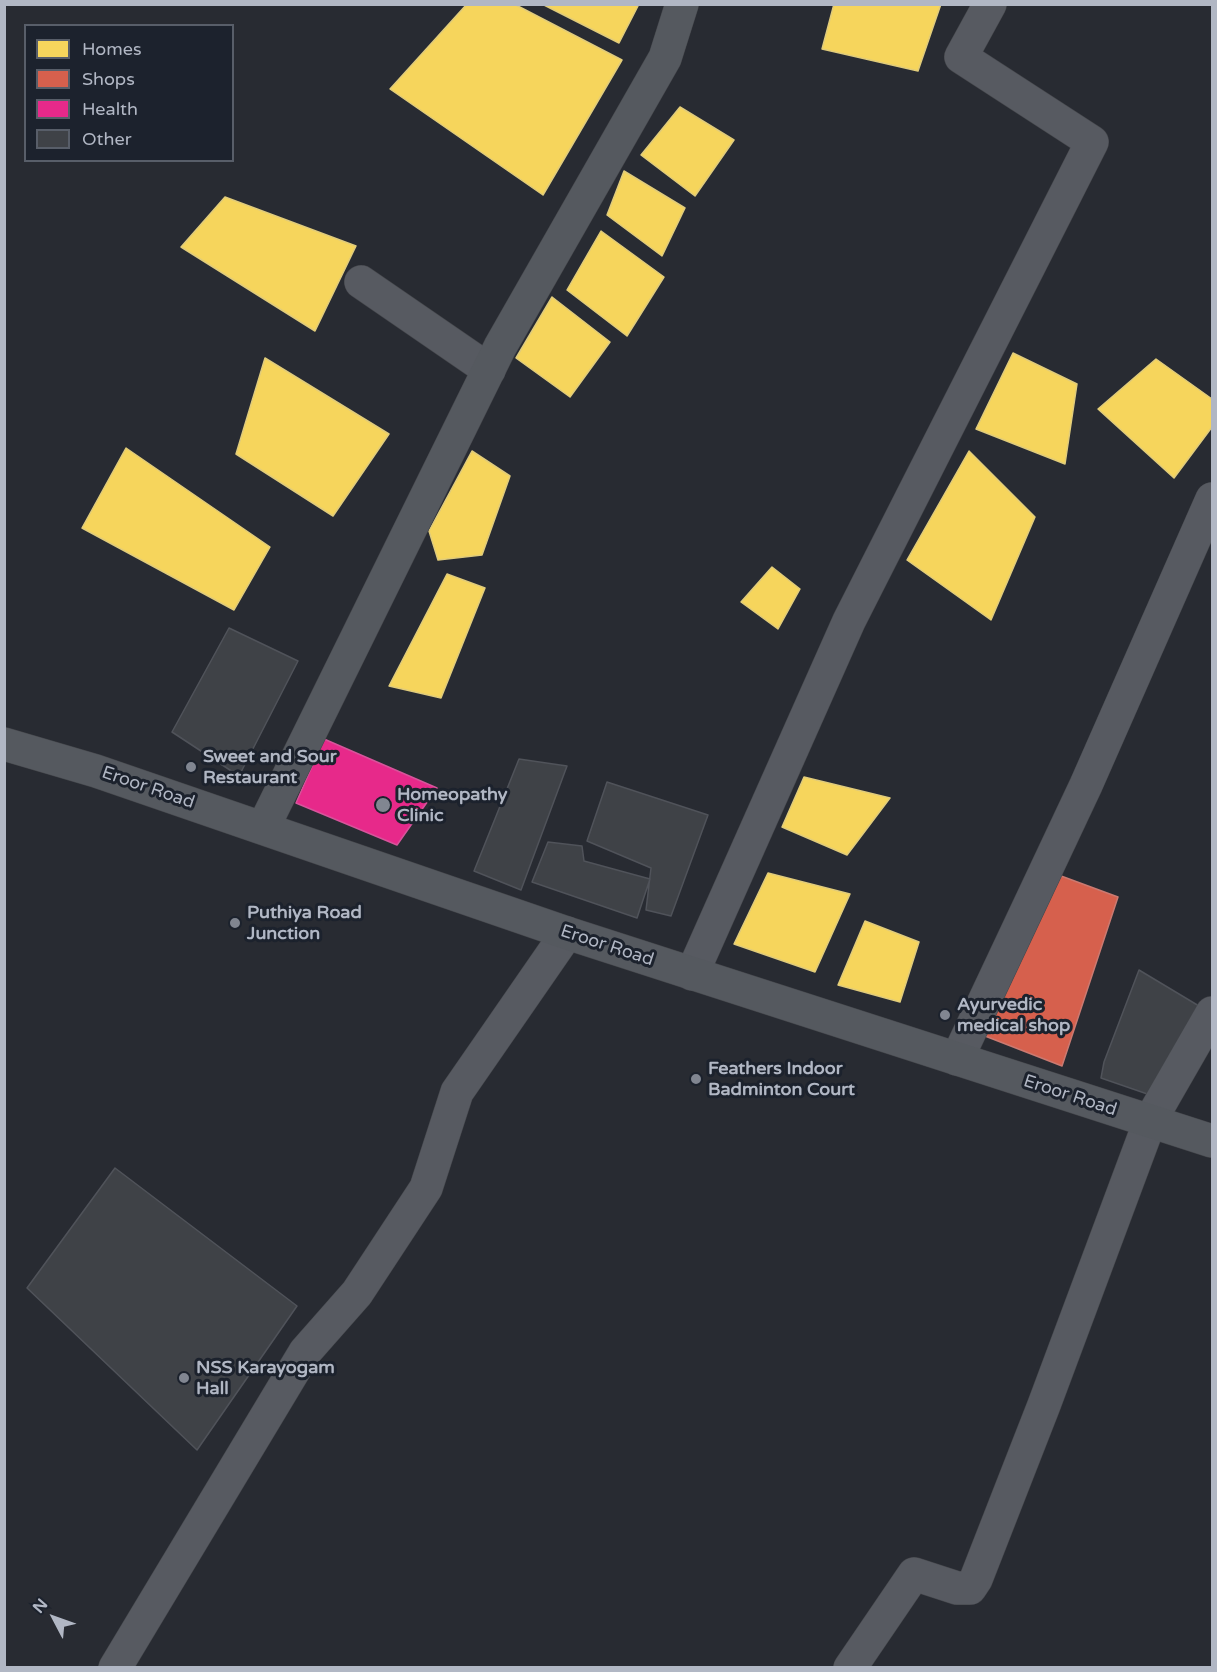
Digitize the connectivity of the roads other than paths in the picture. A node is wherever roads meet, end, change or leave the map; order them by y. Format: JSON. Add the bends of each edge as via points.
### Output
{"nodes":[{"id":1,"x":682,"y":4,"type":"edge"},
{"id":2,"x":990,"y":4,"type":"edge"},
{"id":3,"x":361,"y":282,"type":"dead end"},
{"id":4,"x":489,"y":370,"type":"junction"},
{"id":5,"x":1212,"y":499,"type":"edge"},
{"id":6,"x":4,"y":744,"type":"edge"},
{"id":7,"x":263,"y":828,"type":"junction"},
{"id":8,"x":567,"y":933,"type":"junction"},
{"id":9,"x":692,"y":974,"type":"junction"},
{"id":10,"x":1212,"y":1013,"type":"edge"},
{"id":11,"x":957,"y":1059,"type":"junction"},
{"id":12,"x":1150,"y":1121,"type":"junction"},
{"id":13,"x":1212,"y":1141,"type":"edge"},
{"id":14,"x":115,"y":1668,"type":"edge"},
{"id":15,"x":850,"y":1668,"type":"edge"}],
"edges":[{"from":1,"to":4,"type":"main road","via":[[665,58]]},
{"from":2,"to":9,"type":"street","via":[[961,57],[1092,142],[849,621]]},
{"from":3,"to":4,"type":"street"},
{"from":4,"to":7,"type":"main road"},
{"from":5,"to":11,"type":"street","via":[[1086,785]]},
{"from":6,"to":7,"type":"main road","name":"Eroor Road"},
{"from":7,"to":8,"type":"main road","name":"Eroor Road"},
{"from":8,"to":9,"type":"main road","name":"Eroor Road"},
{"from":8,"to":14,"type":"street","via":[[457,1092],[426,1188],[357,1293],[305,1352]]},
{"from":9,"to":11,"type":"main road","name":"Eroor Road"},
{"from":10,"to":12,"type":"street"},
{"from":11,"to":12,"type":"main road","name":"Eroor Road"},
{"from":12,"to":13,"type":"main road","name":"Eroor Road"},
{"from":12,"to":15,"type":"street","via":[[976,1579],[970,1588],[957,1587],[914,1574]]}]}
